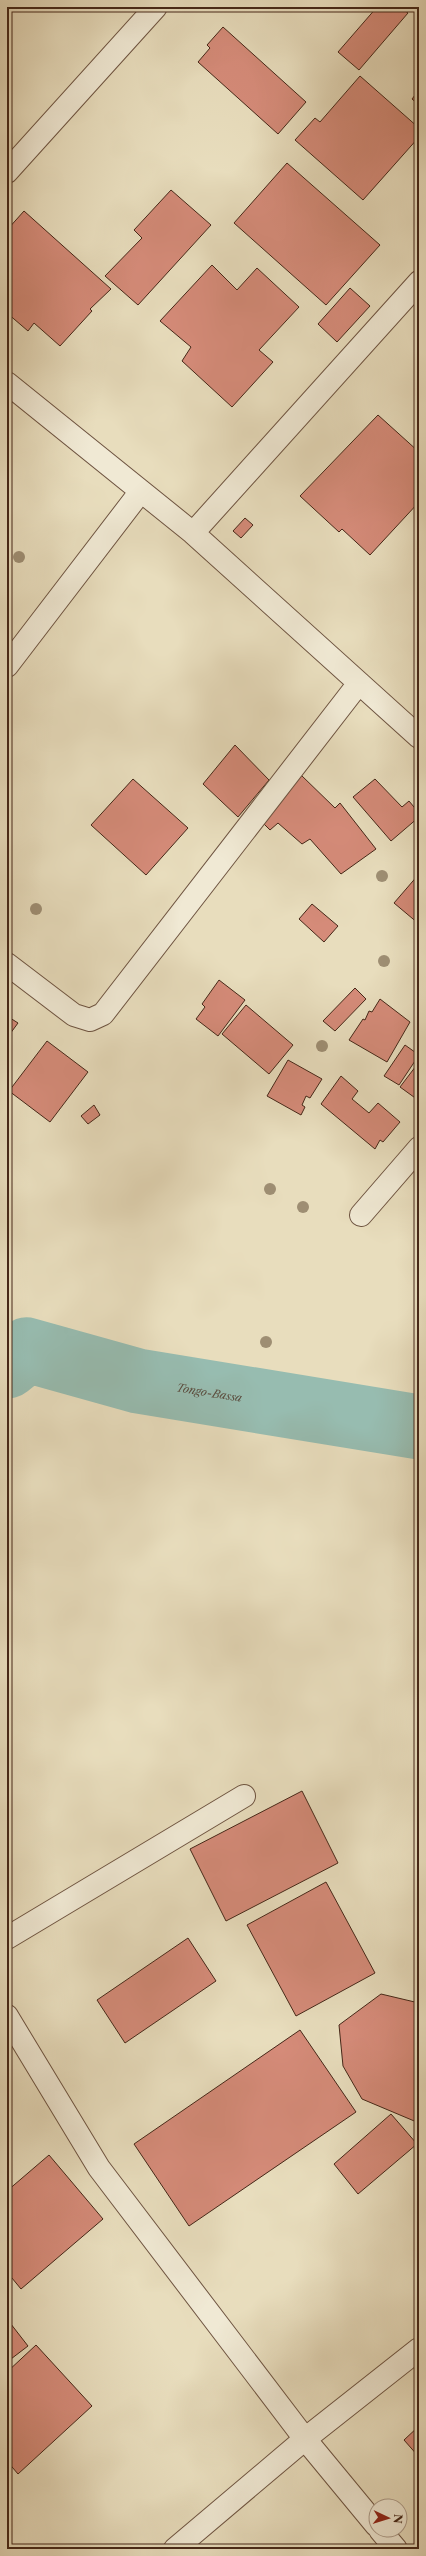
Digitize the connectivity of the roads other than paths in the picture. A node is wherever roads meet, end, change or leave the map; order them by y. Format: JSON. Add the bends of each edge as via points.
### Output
{"nodes":[{"id":1,"x":156,"y":7,"type":"edge"},
{"id":2,"x":7,"y":172,"type":"edge"},
{"id":3,"x":419,"y":282,"type":"edge"},
{"id":4,"x":7,"y":383,"type":"edge"},
{"id":5,"x":141,"y":491,"type":"junction"},
{"id":6,"x":193,"y":533,"type":"junction"},
{"id":7,"x":7,"y":666,"type":"edge"},
{"id":8,"x":359,"y":683,"type":"junction"},
{"id":9,"x":419,"y":737,"type":"edge"},
{"id":10,"x":7,"y":964,"type":"edge"},
{"id":11,"x":418,"y":1151,"type":"edge"},
{"id":12,"x":361,"y":1215,"type":"dead end"},
{"id":13,"x":244,"y":1796,"type":"dead end"},
{"id":14,"x":7,"y":1938,"type":"edge"},
{"id":15,"x":7,"y":2016,"type":"edge"},
{"id":16,"x":419,"y":2349,"type":"edge"},
{"id":17,"x":305,"y":2438,"type":"junction"},
{"id":18,"x":368,"y":2515,"type":"edge"},
{"id":19,"x":387,"y":2538,"type":"edge"},
{"id":20,"x":175,"y":2549,"type":"edge"},
{"id":21,"x":396,"y":2549,"type":"edge"}],
"edges":[{"from":1,"to":2,"type":"street"},
{"from":3,"to":6,"type":"street"},
{"from":4,"to":5,"type":"street"},
{"from":5,"to":6,"type":"street"},
{"from":5,"to":7,"type":"street"},
{"from":6,"to":8,"type":"street"},
{"from":8,"to":9,"type":"street"},
{"from":8,"to":10,"type":"street","via":[[102,1014],[90,1020],[74,1015]]},
{"from":11,"to":12,"type":"street"},
{"from":13,"to":14,"type":"street"},
{"from":15,"to":17,"type":"street","via":[[99,2168]]},
{"from":16,"to":17,"type":"street"},
{"from":17,"to":18,"type":"street"},
{"from":17,"to":20,"type":"street"},
{"from":19,"to":21,"type":"street"}]}
